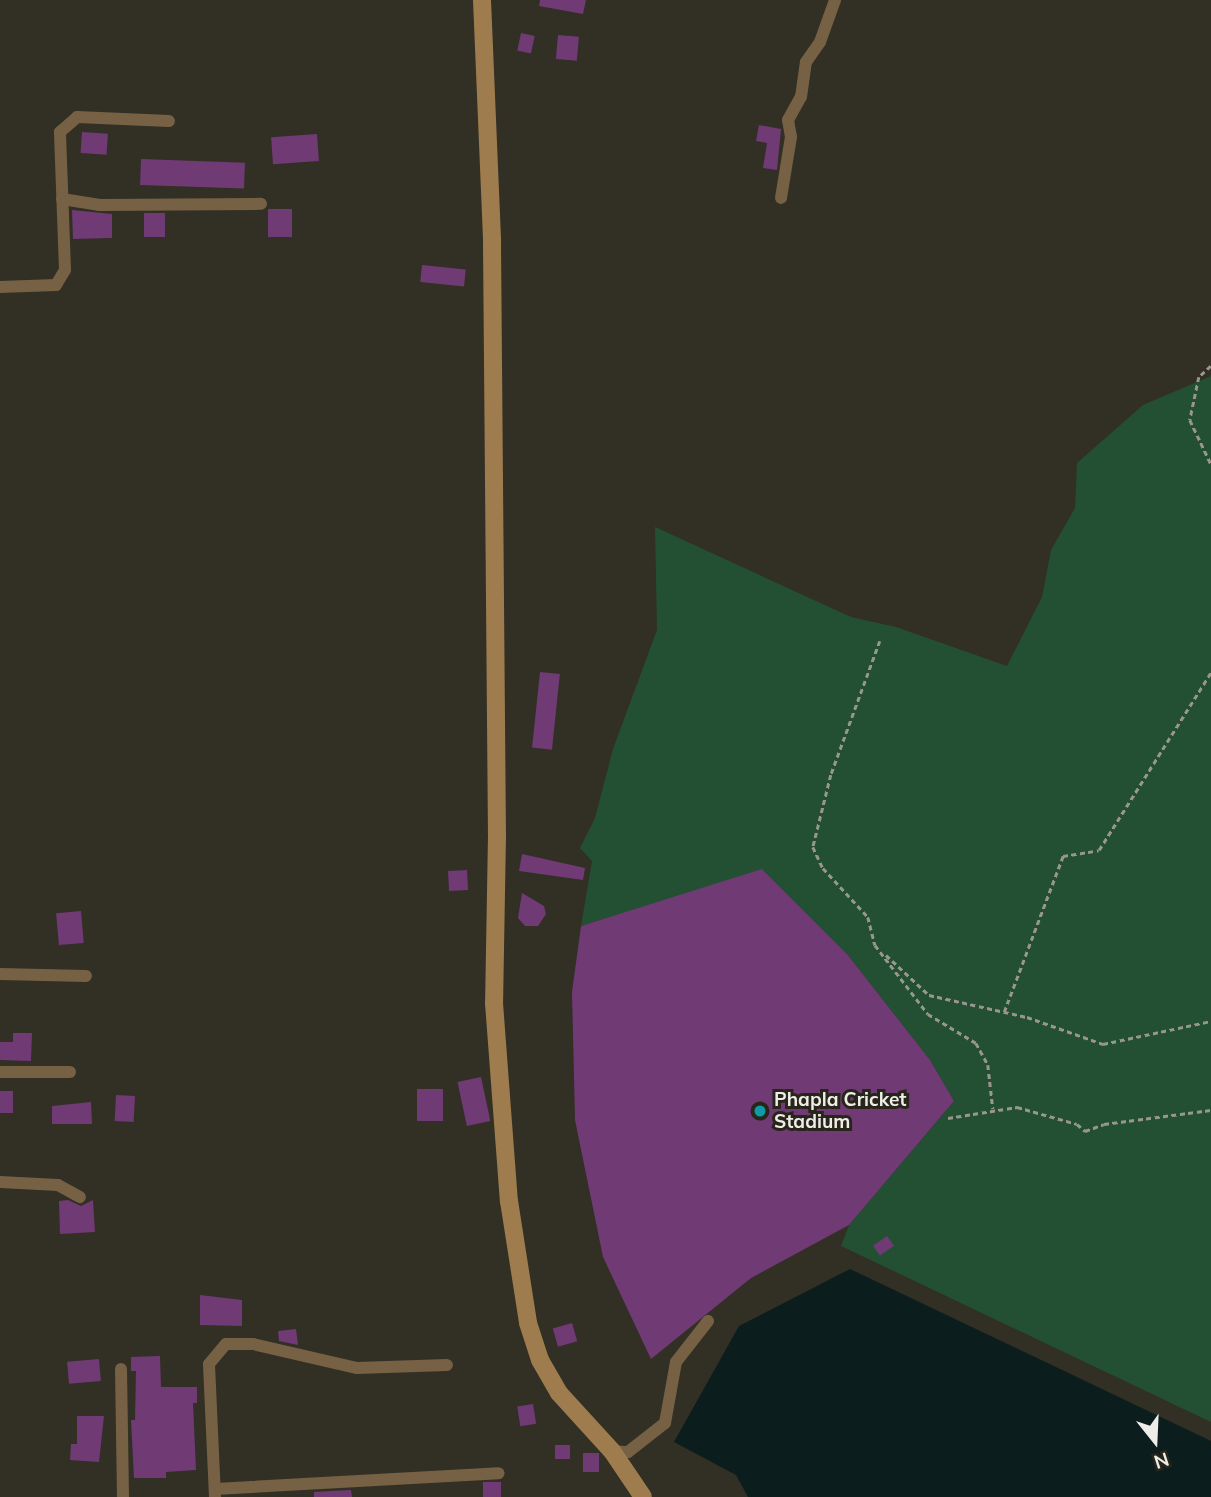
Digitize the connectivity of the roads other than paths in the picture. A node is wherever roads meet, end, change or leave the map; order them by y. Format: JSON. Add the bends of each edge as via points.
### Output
{"nodes":[{"id":1,"x":482,"y":0,"type":"edge"},
{"id":2,"x":835,"y":0,"type":"edge"},
{"id":3,"x":169,"y":121,"type":"dead end"},
{"id":4,"x":781,"y":198,"type":"dead end"},
{"id":5,"x":62,"y":199,"type":"junction"},
{"id":6,"x":261,"y":204,"type":"dead end"},
{"id":7,"x":0,"y":287,"type":"edge"},
{"id":8,"x":0,"y":974,"type":"edge"},
{"id":9,"x":86,"y":976,"type":"dead end"},
{"id":10,"x":0,"y":1072,"type":"edge"},
{"id":11,"x":69,"y":1072,"type":"dead end"},
{"id":12,"x":0,"y":1182,"type":"edge"},
{"id":13,"x":80,"y":1197,"type":"dead end"},
{"id":14,"x":708,"y":1321,"type":"dead end"},
{"id":15,"x":447,"y":1365,"type":"dead end"},
{"id":16,"x":121,"y":1369,"type":"dead end"},
{"id":17,"x":612,"y":1451,"type":"junction"},
{"id":18,"x":499,"y":1474,"type":"dead end"},
{"id":19,"x":215,"y":1493,"type":"edge"},
{"id":20,"x":123,"y":1497,"type":"edge"},
{"id":21,"x":643,"y":1497,"type":"edge"}],
"edges":[{"from":1,"to":17,"type":"main road","via":[[492,243],[494,1003],[508,1188],[528,1323],[540,1360],[559,1392]]},
{"from":2,"to":4,"type":"street","via":[[820,42],[806,62],[801,97],[788,121],[791,137]]},
{"from":3,"to":5,"type":"street","via":[[77,117],[60,132]]},
{"from":5,"to":6,"type":"street","via":[[99,205]]},
{"from":5,"to":7,"type":"street","via":[[65,270],[56,285]]},
{"from":8,"to":9,"type":"street"},
{"from":10,"to":11,"type":"street"},
{"from":12,"to":13,"type":"street","via":[[58,1185]]},
{"from":14,"to":17,"type":"street","via":[[676,1362],[665,1423],[628,1452]]},
{"from":15,"to":19,"type":"street","via":[[357,1368],[253,1344],[226,1344],[209,1364]]},
{"from":16,"to":20,"type":"street"},
{"from":17,"to":21,"type":"main road"},
{"from":18,"to":19,"type":"street"}]}
